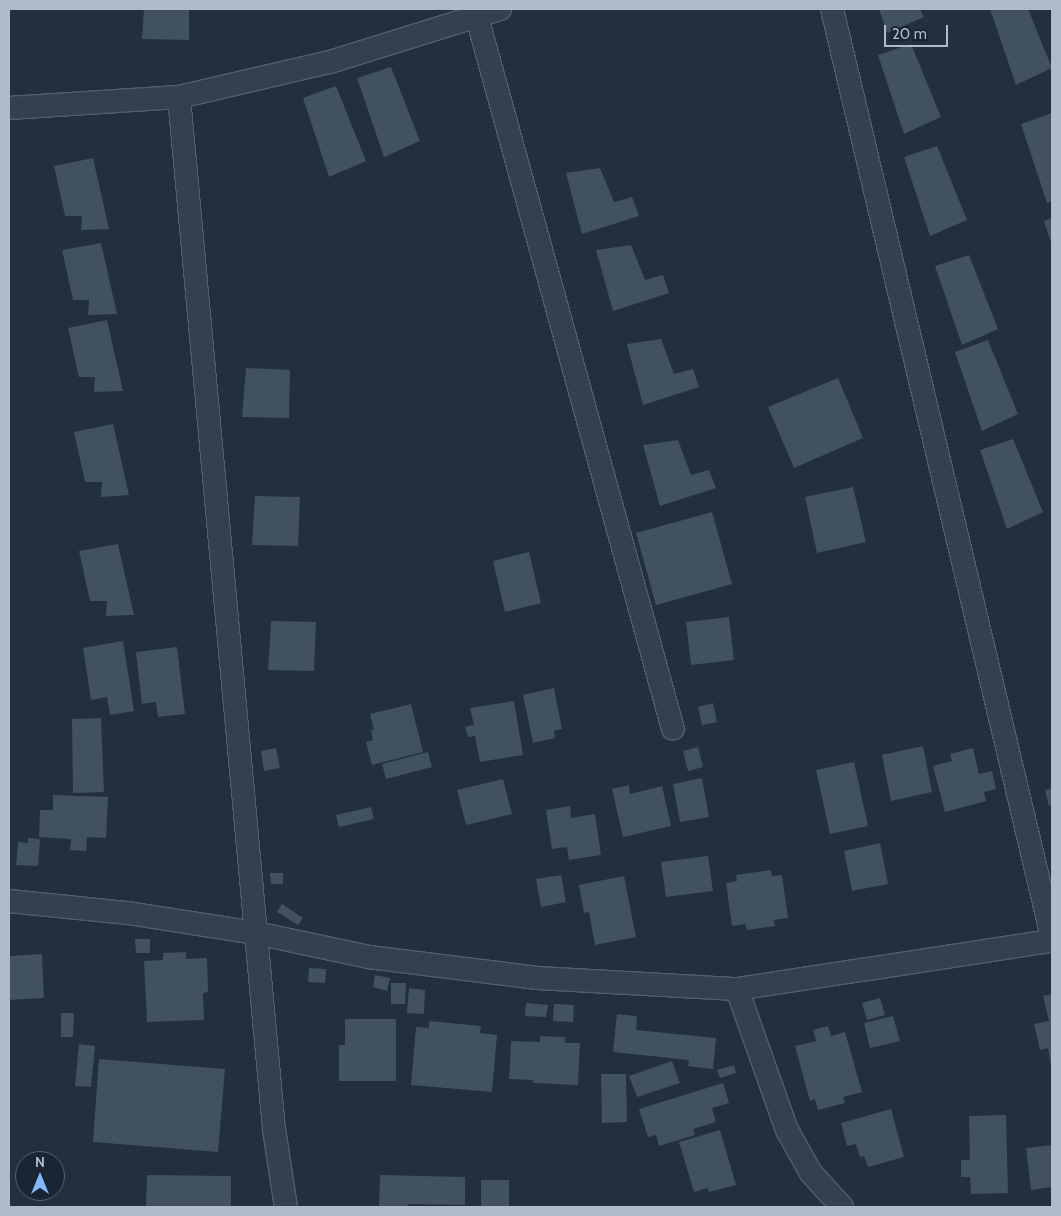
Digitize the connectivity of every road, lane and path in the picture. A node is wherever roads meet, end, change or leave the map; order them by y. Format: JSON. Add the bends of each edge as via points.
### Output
{"nodes":[{"id":1,"x":500,"y":9,"type":"edge"},
{"id":2,"x":832,"y":9,"type":"edge"},
{"id":3,"x":478,"y":17,"type":"junction"},
{"id":4,"x":179,"y":97,"type":"junction"},
{"id":5,"x":9,"y":108,"type":"edge"},
{"id":6,"x":673,"y":729,"type":"dead end"},
{"id":7,"x":9,"y":901,"type":"edge"},
{"id":8,"x":256,"y":932,"type":"junction"},
{"id":9,"x":1052,"y":937,"type":"edge"},
{"id":10,"x":1052,"y":941,"type":"edge"},
{"id":11,"x":737,"y":988,"type":"junction"},
{"id":12,"x":286,"y":1207,"type":"edge"},
{"id":13,"x":842,"y":1207,"type":"edge"}],
"edges":[{"from":1,"to":3,"type":"street"},
{"from":2,"to":9,"type":"street"},
{"from":3,"to":4,"type":"street","via":[[330,62]]},
{"from":3,"to":6,"type":"street"},
{"from":4,"to":5,"type":"street"},
{"from":4,"to":8,"type":"street"},
{"from":7,"to":8,"type":"street","via":[[128,913]]},
{"from":8,"to":11,"type":"street","via":[[369,957],[538,978]]},
{"from":8,"to":12,"type":"street","via":[[274,1129]]},
{"from":10,"to":11,"type":"street"},
{"from":11,"to":13,"type":"street","via":[[787,1130],[811,1173]]}]}
